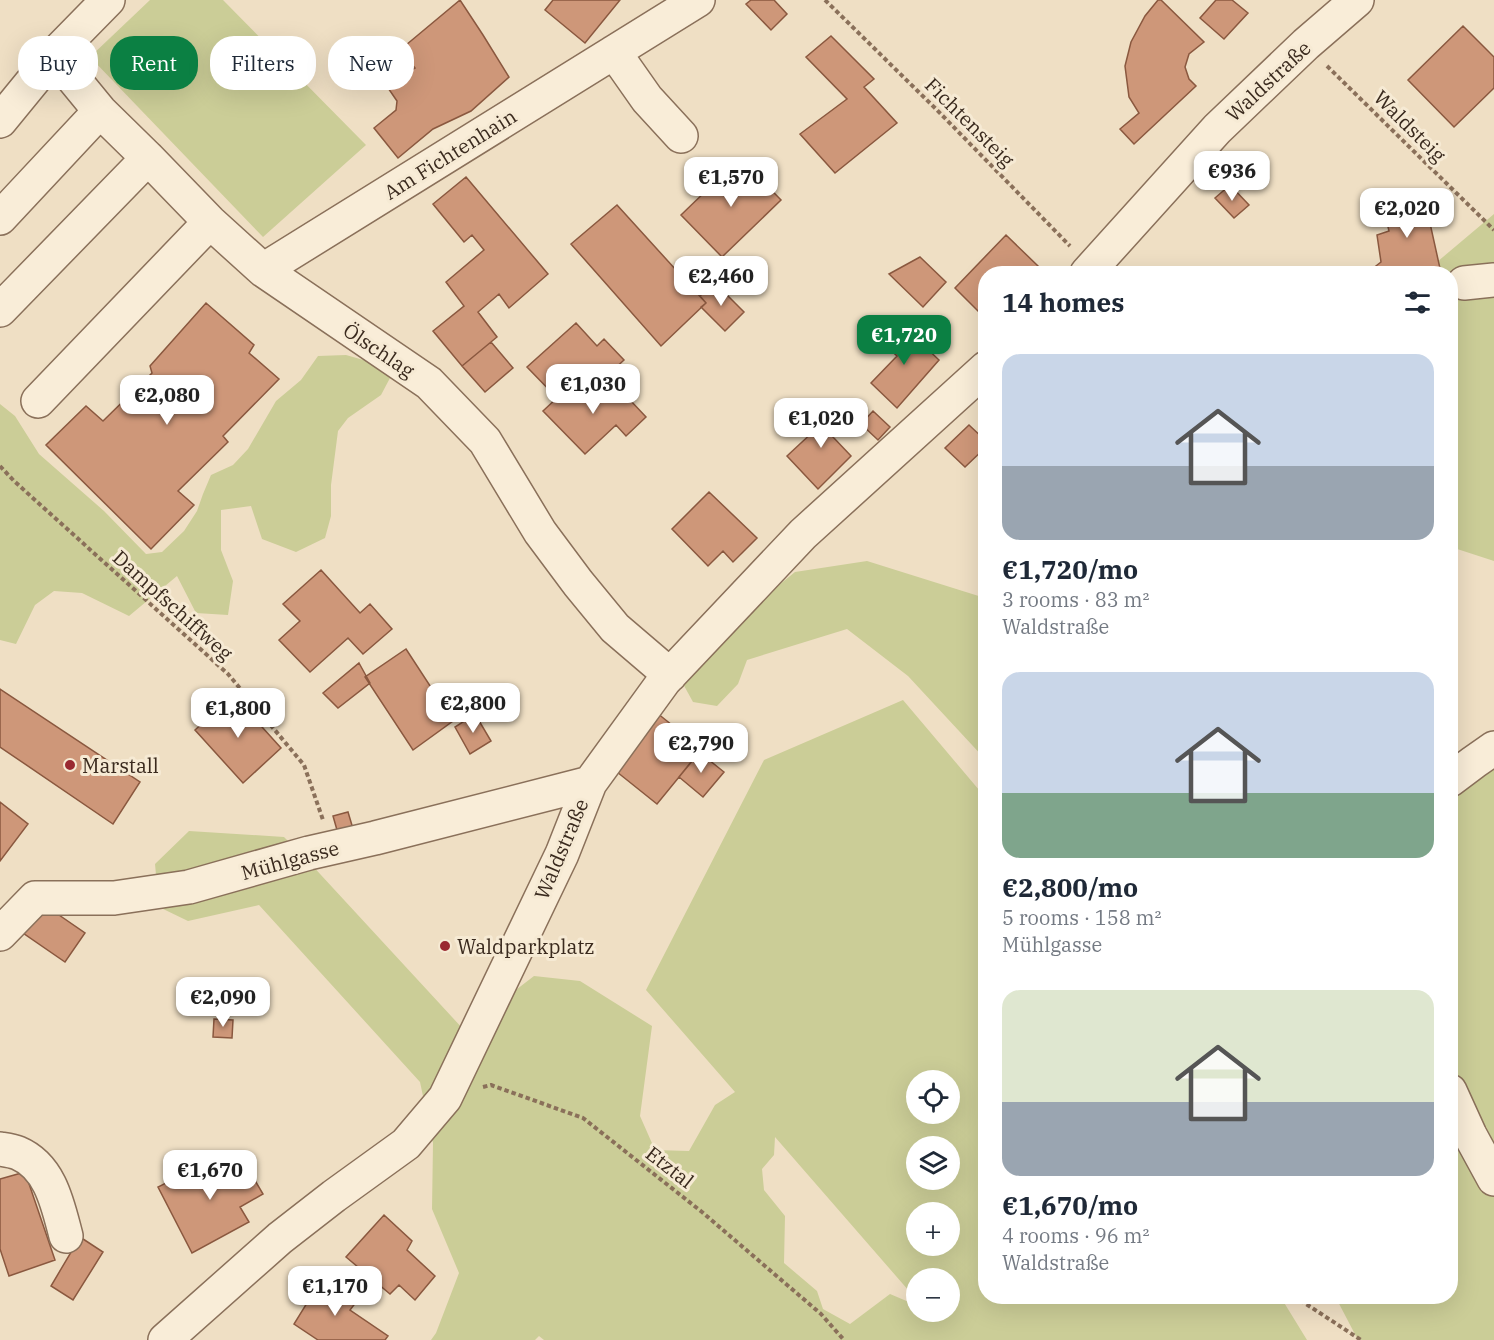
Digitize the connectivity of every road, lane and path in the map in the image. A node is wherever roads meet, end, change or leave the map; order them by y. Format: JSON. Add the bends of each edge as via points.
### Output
{"nodes":[{"id":1,"x":108,"y":0,"type":"edge"},
{"id":2,"x":698,"y":0,"type":"edge"},
{"id":3,"x":825,"y":0,"type":"edge"},
{"id":4,"x":1357,"y":0,"type":"edge"},
{"id":5,"x":73,"y":36,"type":"edge"},
{"id":6,"x":1306,"y":44,"type":"junction"},
{"id":7,"x":614,"y":52,"type":"junction"},
{"id":8,"x":25,"y":90,"type":"edge"},
{"id":9,"x":83,"y":90,"type":"edge"},
{"id":10,"x":100,"y":111,"type":"junction"},
{"id":11,"x":0,"y":121,"type":"edge"},
{"id":12,"x":681,"y":136,"type":"dead end"},
{"id":13,"x":148,"y":158,"type":"junction"},
{"id":14,"x":0,"y":218,"type":"edge"},
{"id":15,"x":210,"y":222,"type":"junction"},
{"id":16,"x":1494,"y":230,"type":"edge"},
{"id":17,"x":1085,"y":266,"type":"edge"},
{"id":18,"x":1093,"y":266,"type":"edge"},
{"id":19,"x":263,"y":270,"type":"junction"},
{"id":20,"x":0,"y":310,"type":"edge"},
{"id":21,"x":978,"y":375,"type":"edge"},
{"id":22,"x":38,"y":401,"type":"dead end"},
{"id":23,"x":0,"y":466,"type":"edge"},
{"id":24,"x":670,"y":675,"type":"junction"},
{"id":25,"x":1494,"y":748,"type":"edge"},
{"id":26,"x":1458,"y":774,"type":"edge"},
{"id":27,"x":590,"y":783,"type":"junction"},
{"id":28,"x":333,"y":848,"type":"junction"},
{"id":29,"x":0,"y":934,"type":"edge"},
{"id":30,"x":445,"y":1098,"type":"junction"},
{"id":31,"x":1458,"y":1109,"type":"edge"},
{"id":32,"x":0,"y":1149,"type":"edge"},
{"id":33,"x":1494,"y":1179,"type":"edge"},
{"id":34,"x":66,"y":1236,"type":"dead end"},
{"id":35,"x":1306,"y":1304,"type":"edge"},
{"id":36,"x":165,"y":1340,"type":"edge"},
{"id":37,"x":844,"y":1340,"type":"edge"},
{"id":38,"x":1361,"y":1340,"type":"edge"}],
"edges":[{"from":1,"to":5,"type":"street"},
{"from":2,"to":7,"type":"street","name":"Am Fichtenhain"},
{"from":3,"to":17,"type":"path","name":"Fichtensteig","via":[[935,108]]},
{"from":4,"to":6,"type":"street","name":"Waldstraße"},
{"from":6,"to":16,"type":"path","name":"Waldsteig"},
{"from":6,"to":18,"type":"street","name":"Waldstraße","via":[[1217,129]]},
{"from":7,"to":12,"type":"street"},
{"from":7,"to":19,"type":"street","name":"Am Fichtenhain"},
{"from":8,"to":11,"type":"street"},
{"from":9,"to":10,"type":"street","name":"Ölschlag"},
{"from":10,"to":13,"type":"street","name":"Ölschlag"},
{"from":10,"to":14,"type":"street"},
{"from":13,"to":15,"type":"street","name":"Ölschlag"},
{"from":13,"to":20,"type":"street"},
{"from":15,"to":19,"type":"street","name":"Ölschlag"},
{"from":15,"to":22,"type":"street"},
{"from":19,"to":24,"type":"street","name":"Ölschlag","via":[[429,383],[485,441],[540,532],[578,583],[622,635]]},
{"from":21,"to":24,"type":"street","name":"Waldstraße","via":[[803,534]]},
{"from":23,"to":28,"type":"path","name":"Dampfschiffweg","via":[[228,674],[304,765]]},
{"from":24,"to":27,"type":"street","name":"Waldstraße"},
{"from":25,"to":26,"type":"street"},
{"from":27,"to":28,"type":"street","name":"Mühlgasse"},
{"from":27,"to":30,"type":"street","name":"Waldstraße","via":[[562,854]]},
{"from":28,"to":29,"type":"street","name":"Mühlgasse","via":[[189,887],[114,898],[35,898]]},
{"from":30,"to":36,"type":"street","name":"Waldstraße","via":[[406,1144],[280,1238]]},
{"from":30,"to":37,"type":"path","name":"Etztal","via":[[491,1085],[583,1118],[702,1212],[821,1314]]},
{"from":31,"to":33,"type":"street"},
{"from":32,"to":34,"type":"street","via":[[19,1154],[46,1177]]},
{"from":35,"to":38,"type":"path"}]}
